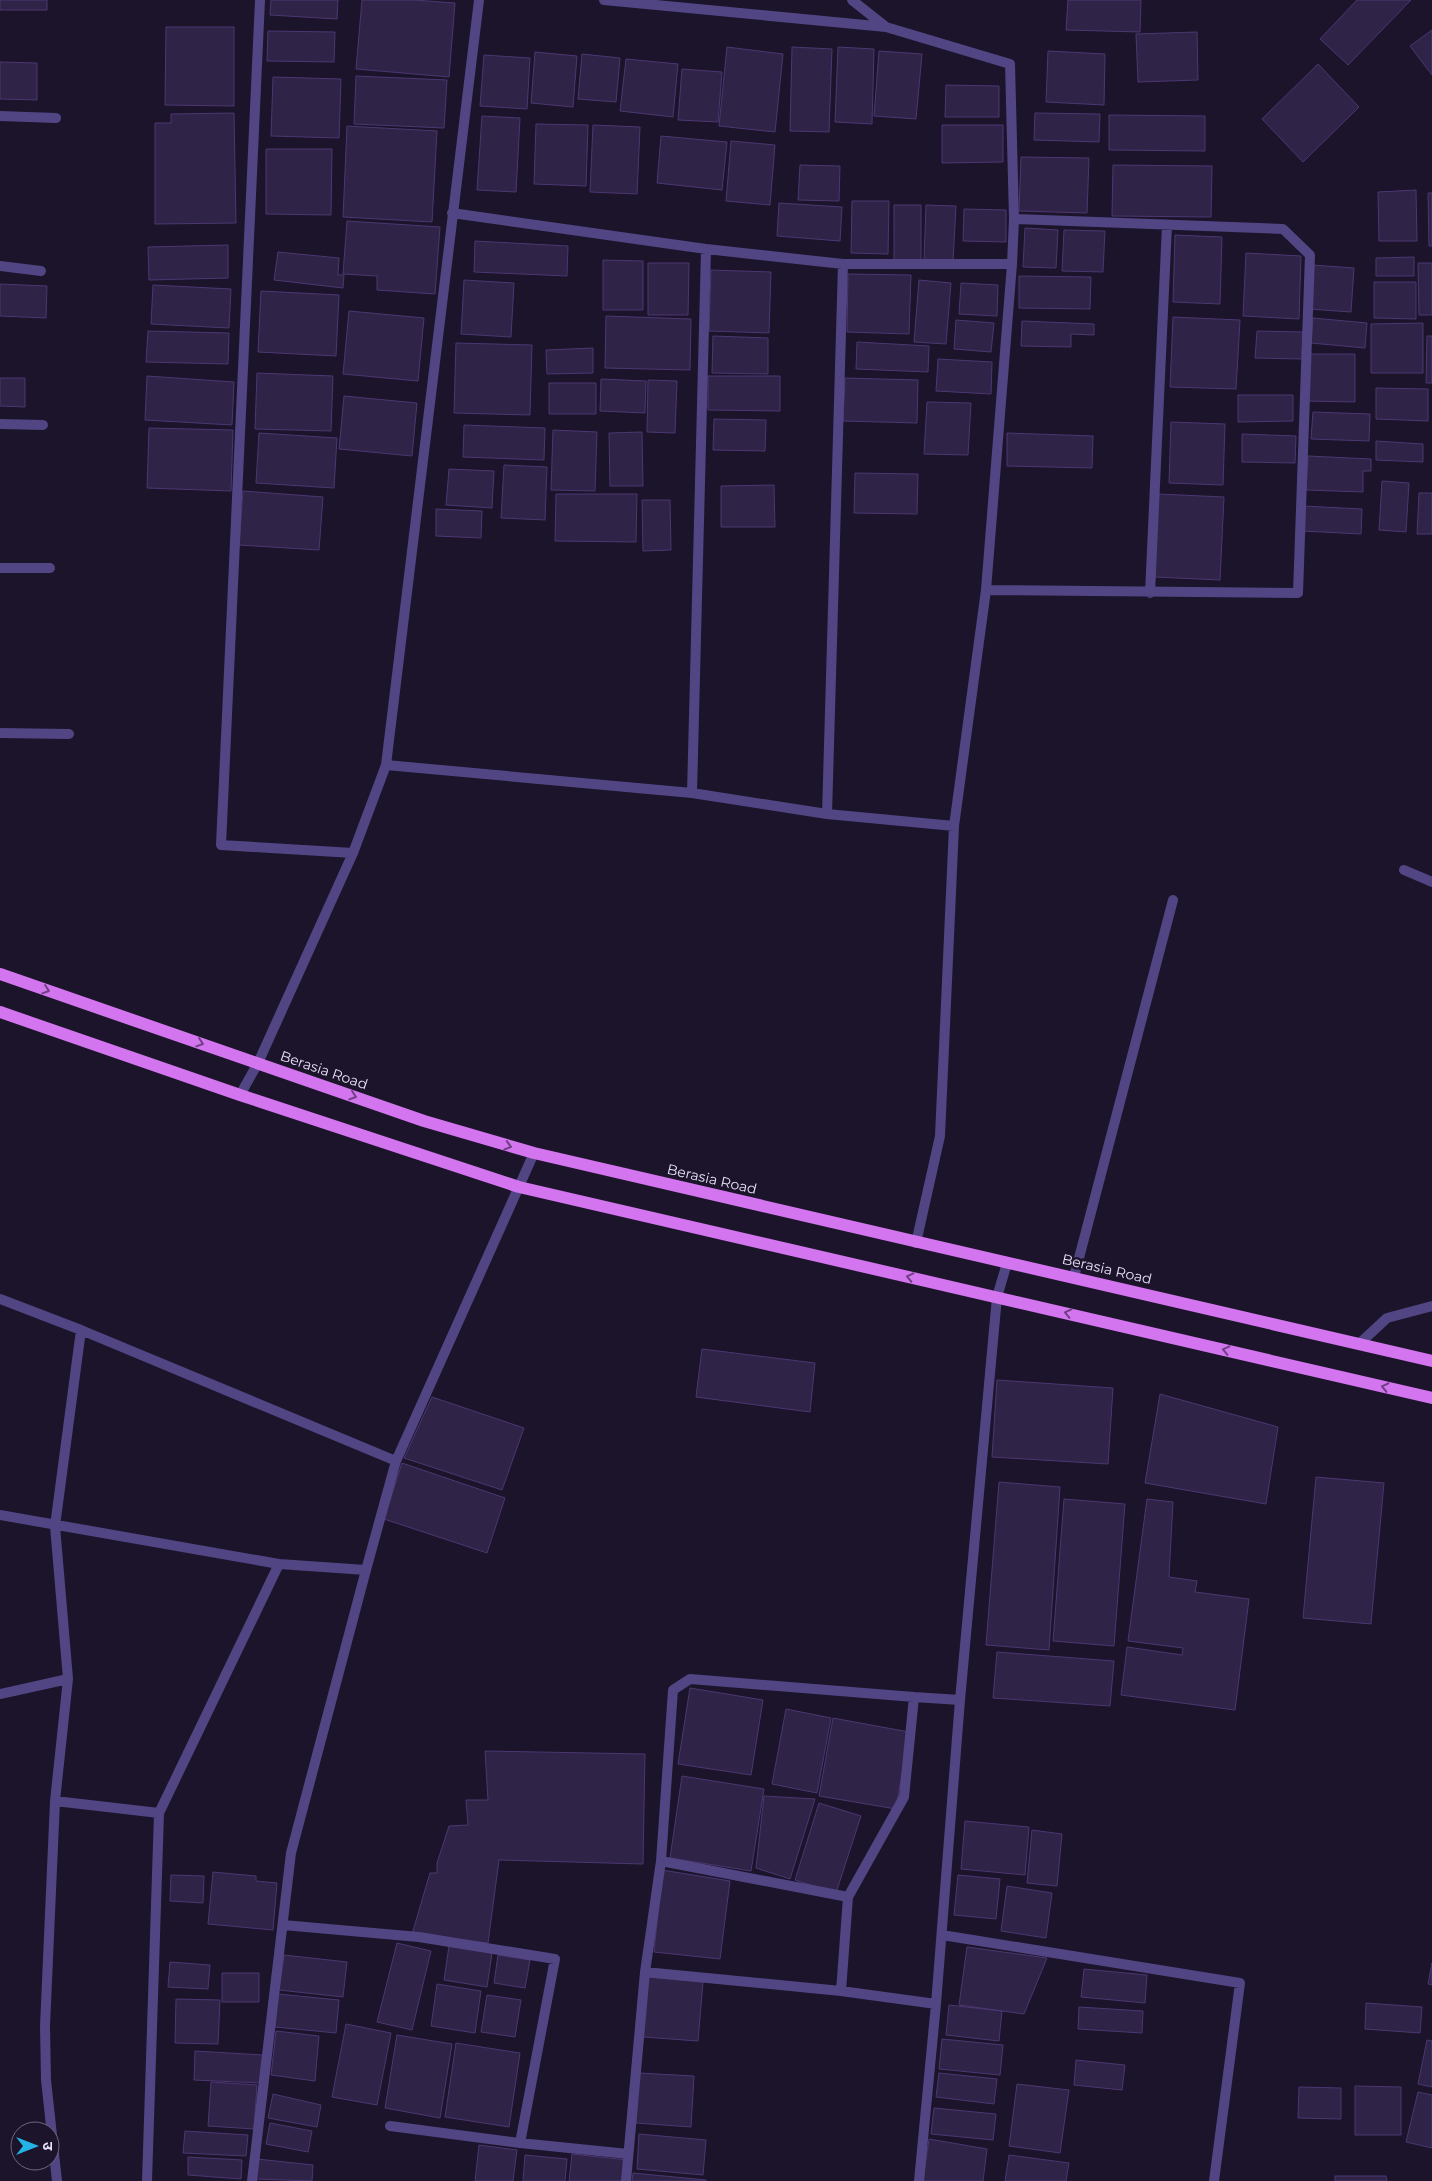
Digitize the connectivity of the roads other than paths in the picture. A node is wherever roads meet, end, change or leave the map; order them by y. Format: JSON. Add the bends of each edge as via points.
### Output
{"nodes":[{"id":1,"x":260,"y":0,"type":"edge"},
{"id":2,"x":479,"y":0,"type":"edge"},
{"id":3,"x":604,"y":0,"type":"edge"},
{"id":4,"x":852,"y":0,"type":"edge"},
{"id":5,"x":886,"y":27,"type":"junction"},
{"id":6,"x":0,"y":116,"type":"edge"},
{"id":7,"x":56,"y":118,"type":"dead end"},
{"id":8,"x":452,"y":213,"type":"junction"},
{"id":9,"x":1014,"y":219,"type":"junction"},
{"id":10,"x":1167,"y":225,"type":"junction"},
{"id":11,"x":706,"y":249,"type":"junction"},
{"id":12,"x":843,"y":264,"type":"junction"},
{"id":13,"x":1012,"y":264,"type":"junction"},
{"id":14,"x":0,"y":266,"type":"edge"},
{"id":15,"x":41,"y":271,"type":"dead end"},
{"id":16,"x":0,"y":424,"type":"edge"},
{"id":17,"x":43,"y":425,"type":"dead end"},
{"id":18,"x":0,"y":568,"type":"edge"},
{"id":19,"x":50,"y":568,"type":"dead end"},
{"id":20,"x":986,"y":590,"type":"junction"},
{"id":21,"x":1150,"y":592,"type":"junction"},
{"id":22,"x":0,"y":733,"type":"edge"},
{"id":23,"x":69,"y":734,"type":"dead end"},
{"id":24,"x":386,"y":765,"type":"junction"},
{"id":25,"x":692,"y":793,"type":"junction"},
{"id":26,"x":827,"y":814,"type":"junction"},
{"id":27,"x":954,"y":826,"type":"junction"},
{"id":28,"x":353,"y":853,"type":"junction"},
{"id":29,"x":1404,"y":870,"type":"dead end"},
{"id":30,"x":1432,"y":882,"type":"edge"},
{"id":31,"x":1173,"y":900,"type":"dead end"},
{"id":32,"x":0,"y":974,"type":"edge"},
{"id":33,"x":0,"y":1012,"type":"edge"},
{"id":34,"x":258,"y":1063,"type":"junction"},
{"id":35,"x":240,"y":1095,"type":"junction"},
{"id":36,"x":534,"y":1153,"type":"junction"},
{"id":37,"x":519,"y":1187,"type":"junction"},
{"id":38,"x":916,"y":1243,"type":"junction"},
{"id":39,"x":1007,"y":1263,"type":"junction"},
{"id":40,"x":1074,"y":1277,"type":"junction"},
{"id":41,"x":997,"y":1297,"type":"junction"},
{"id":42,"x":0,"y":1299,"type":"edge"},
{"id":43,"x":1432,"y":1306,"type":"edge"},
{"id":44,"x":81,"y":1330,"type":"junction"},
{"id":45,"x":1359,"y":1344,"type":"junction"},
{"id":46,"x":1432,"y":1361,"type":"edge"},
{"id":47,"x":1432,"y":1398,"type":"edge"},
{"id":48,"x":396,"y":1461,"type":"junction"},
{"id":49,"x":0,"y":1515,"type":"edge"},
{"id":50,"x":55,"y":1526,"type":"junction"},
{"id":51,"x":280,"y":1564,"type":"junction"},
{"id":52,"x":366,"y":1570,"type":"junction"},
{"id":53,"x":68,"y":1679,"type":"junction"},
{"id":54,"x":0,"y":1694,"type":"edge"},
{"id":55,"x":914,"y":1697,"type":"junction"},
{"id":56,"x":960,"y":1700,"type":"junction"},
{"id":57,"x":55,"y":1802,"type":"junction"},
{"id":58,"x":159,"y":1813,"type":"junction"},
{"id":59,"x":661,"y":1861,"type":"junction"},
{"id":60,"x":848,"y":1897,"type":"junction"},
{"id":61,"x":283,"y":1925,"type":"junction"},
{"id":62,"x":942,"y":1935,"type":"junction"},
{"id":63,"x":645,"y":1972,"type":"junction"},
{"id":64,"x":841,"y":1991,"type":"junction"},
{"id":65,"x":936,"y":2004,"type":"junction"},
{"id":66,"x":390,"y":2126,"type":"dead end"},
{"id":67,"x":520,"y":2143,"type":"junction"},
{"id":68,"x":628,"y":2154,"type":"junction"},
{"id":69,"x":57,"y":2181,"type":"edge"},
{"id":70,"x":147,"y":2181,"type":"edge"},
{"id":71,"x":252,"y":2181,"type":"edge"},
{"id":72,"x":626,"y":2181,"type":"edge"},
{"id":73,"x":918,"y":2181,"type":"edge"},
{"id":74,"x":1214,"y":2181,"type":"edge"}],
"edges":[{"from":1,"to":28,"type":"street","via":[[221,845]]},
{"from":2,"to":8,"type":"street"},
{"from":3,"to":5,"type":"street"},
{"from":4,"to":5,"type":"street"},
{"from":5,"to":9,"type":"street","via":[[1010,64]]},
{"from":6,"to":7,"type":"street"},
{"from":8,"to":11,"type":"street"},
{"from":8,"to":24,"type":"street"},
{"from":9,"to":10,"type":"street"},
{"from":9,"to":13,"type":"street"},
{"from":10,"to":21,"type":"street"},
{"from":10,"to":21,"type":"street","via":[[1283,229],[1310,255],[1298,592]]},
{"from":11,"to":12,"type":"street"},
{"from":11,"to":25,"type":"street"},
{"from":12,"to":13,"type":"street"},
{"from":12,"to":26,"type":"street"},
{"from":13,"to":20,"type":"street"},
{"from":14,"to":15,"type":"street"},
{"from":16,"to":17,"type":"street"},
{"from":18,"to":19,"type":"street"},
{"from":20,"to":21,"type":"street"},
{"from":20,"to":27,"type":"street"},
{"from":22,"to":23,"type":"street"},
{"from":24,"to":25,"type":"street"},
{"from":24,"to":28,"type":"street"},
{"from":25,"to":26,"type":"street"},
{"from":26,"to":27,"type":"street"},
{"from":27,"to":38,"type":"street","via":[[940,1136]]},
{"from":28,"to":34,"type":"street"},
{"from":29,"to":30,"type":"street"},
{"from":31,"to":40,"type":"street"},
{"from":32,"to":34,"type":"main road","name":"Berasia Road","one_way":true},
{"from":33,"to":35,"type":"main road"},
{"from":34,"to":35,"type":"street"},
{"from":34,"to":36,"type":"main road","name":"Berasia Road","one_way":true,"via":[[424,1121]]},
{"from":35,"to":37,"type":"main road"},
{"from":36,"to":37,"type":"street"},
{"from":36,"to":38,"type":"main road","name":"Berasia Road"},
{"from":41,"to":37,"type":"main road","one_way":true},
{"from":37,"to":48,"type":"street"},
{"from":38,"to":39,"type":"main road","name":"Berasia Road"},
{"from":39,"to":40,"type":"main road","name":"Berasia Road"},
{"from":39,"to":41,"type":"street"},
{"from":40,"to":45,"type":"main road","name":"Berasia Road"},
{"from":47,"to":41,"type":"main road","one_way":true},
{"from":41,"to":56,"type":"street"},
{"from":42,"to":44,"type":"street"},
{"from":43,"to":45,"type":"street","via":[[1387,1318]]},
{"from":44,"to":48,"type":"street"},
{"from":44,"to":50,"type":"street"},
{"from":45,"to":46,"type":"main road","name":"Berasia Road"},
{"from":48,"to":52,"type":"street"},
{"from":49,"to":50,"type":"street"},
{"from":50,"to":51,"type":"street"},
{"from":50,"to":53,"type":"street"},
{"from":51,"to":52,"type":"street"},
{"from":51,"to":58,"type":"street"},
{"from":52,"to":61,"type":"street","via":[[291,1853]]},
{"from":53,"to":54,"type":"street"},
{"from":53,"to":57,"type":"street"},
{"from":55,"to":56,"type":"street"},
{"from":55,"to":59,"type":"street","via":[[690,1679],[673,1690]]},
{"from":55,"to":60,"type":"street","via":[[904,1797]]},
{"from":56,"to":62,"type":"street"},
{"from":57,"to":58,"type":"street"},
{"from":57,"to":69,"type":"street","via":[[45,2035],[46,2080]]},
{"from":58,"to":70,"type":"street"},
{"from":59,"to":60,"type":"street"},
{"from":59,"to":63,"type":"street"},
{"from":60,"to":64,"type":"street"},
{"from":61,"to":67,"type":"street","via":[[419,1937],[555,1959]]},
{"from":61,"to":71,"type":"street"},
{"from":62,"to":65,"type":"street"},
{"from":62,"to":74,"type":"street","via":[[1240,1983]]},
{"from":63,"to":64,"type":"street"},
{"from":63,"to":68,"type":"street"},
{"from":64,"to":65,"type":"street"},
{"from":65,"to":73,"type":"street"},
{"from":66,"to":67,"type":"street"},
{"from":67,"to":68,"type":"street"},
{"from":68,"to":72,"type":"street"}]}
